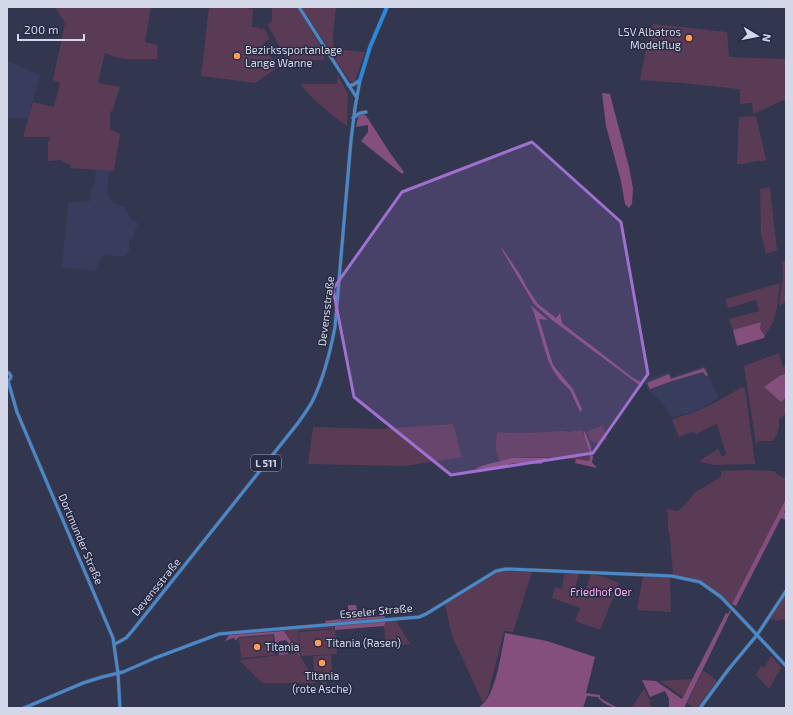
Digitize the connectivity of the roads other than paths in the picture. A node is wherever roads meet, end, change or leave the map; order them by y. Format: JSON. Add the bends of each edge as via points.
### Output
{"nodes":[{"id":1,"x":299,"y":7,"type":"edge"},
{"id":2,"x":387,"y":7,"type":"edge"},
{"id":3,"x":360,"y":80,"type":"junction"},
{"id":4,"x":348,"y":85,"type":"junction"},
{"id":5,"x":357,"y":98,"type":"junction"},
{"id":6,"x":366,"y":112,"type":"dead end"},
{"id":7,"x":353,"y":118,"type":"junction"},
{"id":8,"x":7,"y":372,"type":"edge"},
{"id":9,"x":7,"y":381,"type":"edge"},
{"id":10,"x":786,"y":591,"type":"edge"},
{"id":11,"x":757,"y":635,"type":"junction"},
{"id":12,"x":115,"y":644,"type":"junction"},
{"id":13,"x":786,"y":666,"type":"edge"},
{"id":14,"x":118,"y":673,"type":"junction"},
{"id":15,"x":24,"y":708,"type":"edge"},
{"id":16,"x":120,"y":708,"type":"edge"},
{"id":17,"x":700,"y":708,"type":"edge"}],
"edges":[{"from":1,"to":4,"type":"main road"},
{"from":2,"to":3,"type":"highway","number":"L 511"},
{"from":3,"to":4,"type":"main road"},
{"from":3,"to":5,"type":"main road","number":"L 511"},
{"from":4,"to":5,"type":"main road"},
{"from":5,"to":7,"type":"main road","name":"Devensstraße","number":"L 511"},
{"from":6,"to":7,"type":"main road","via":[[360,112]]},
{"from":7,"to":12,"type":"main road","name":"Devensstraße","number":"L 511","via":[[335,327],[322,378],[298,423],[133,630],[126,638]]},
{"from":8,"to":9,"type":"main road","name":"Dortmunder Straße","via":[[11,376]]},
{"from":9,"to":12,"type":"main road","name":"Dortmunder Straße","via":[[17,412]]},
{"from":10,"to":11,"type":"main road"},
{"from":11,"to":13,"type":"main road","name":"Esseler Straße"},
{"from":11,"to":14,"type":"main road","name":"Esseler Straße","via":[[721,597],[700,582],[672,576],[506,569],[496,571],[419,617],[222,633]]},
{"from":11,"to":17,"type":"main road"},
{"from":12,"to":14,"type":"main road","name":"Dortmunder Straße"},
{"from":14,"to":15,"type":"main road","name":"Esseler Straße","via":[[83,683]]},
{"from":14,"to":16,"type":"main road","name":"Dortmunder Straße"}]}
